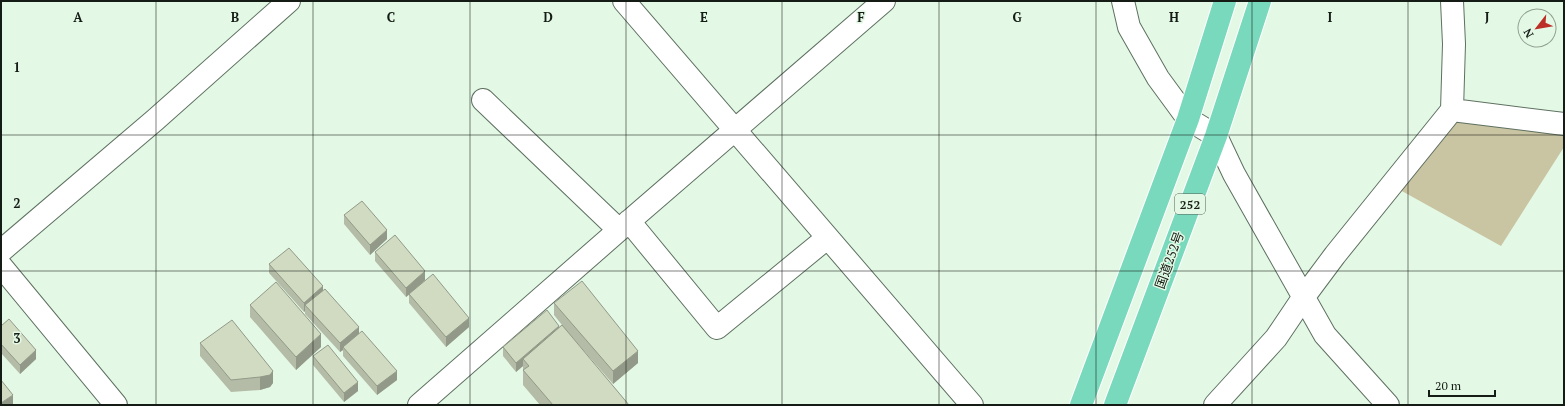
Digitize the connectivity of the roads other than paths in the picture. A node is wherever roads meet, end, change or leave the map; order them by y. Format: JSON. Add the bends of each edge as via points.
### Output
{"nodes":[{"id":1,"x":289,"y":1,"type":"edge"},
{"id":2,"x":624,"y":1,"type":"edge"},
{"id":3,"x":884,"y":1,"type":"edge"},
{"id":4,"x":1123,"y":1,"type":"edge"},
{"id":5,"x":1225,"y":1,"type":"edge"},
{"id":6,"x":1260,"y":1,"type":"edge"},
{"id":7,"x":1452,"y":1,"type":"edge"},
{"id":8,"x":483,"y":100,"type":"dead end"},
{"id":9,"x":1452,"y":110,"type":"junction"},
{"id":10,"x":1188,"y":118,"type":"junction"},
{"id":11,"x":1564,"y":124,"type":"edge"},
{"id":12,"x":736,"y":130,"type":"junction"},
{"id":13,"x":1216,"y":136,"type":"junction"},
{"id":14,"x":624,"y":226,"type":"junction"},
{"id":15,"x":827,"y":238,"type":"junction"},
{"id":16,"x":1,"y":251,"type":"edge"},
{"id":17,"x":1,"y":266,"type":"edge"},
{"id":18,"x":1303,"y":298,"type":"junction"},
{"id":19,"x":116,"y":405,"type":"edge"},
{"id":20,"x":419,"y":405,"type":"edge"},
{"id":21,"x":972,"y":405,"type":"edge"},
{"id":22,"x":1081,"y":405,"type":"edge"},
{"id":23,"x":1115,"y":405,"type":"edge"},
{"id":24,"x":1215,"y":405,"type":"edge"},
{"id":25,"x":1388,"y":405,"type":"edge"}],
"edges":[{"from":1,"to":16,"type":"street","via":[[155,120]]},
{"from":2,"to":12,"type":"street"},
{"from":3,"to":12,"type":"street"},
{"from":4,"to":10,"type":"street","via":[[1129,27],[1158,78]]},
{"from":5,"to":10,"type":"highway","number":"252"},
{"from":6,"to":13,"type":"highway","name":"国道252号","number":"252"},
{"from":7,"to":9,"type":"street"},
{"from":8,"to":14,"type":"street"},
{"from":9,"to":11,"type":"street"},
{"from":9,"to":18,"type":"street"},
{"from":10,"to":13,"type":"street"},
{"from":10,"to":22,"type":"highway","number":"252"},
{"from":12,"to":14,"type":"street"},
{"from":12,"to":15,"type":"street"},
{"from":13,"to":18,"type":"street","via":[[1234,174]]},
{"from":13,"to":23,"type":"highway","name":"国道252号","number":"252"},
{"from":14,"to":15,"type":"street","via":[[717,328]]},
{"from":14,"to":20,"type":"street"},
{"from":15,"to":21,"type":"street"},
{"from":17,"to":19,"type":"street"},
{"from":18,"to":24,"type":"street","via":[[1276,338]]},
{"from":18,"to":25,"type":"street","via":[[1325,335]]}]}
